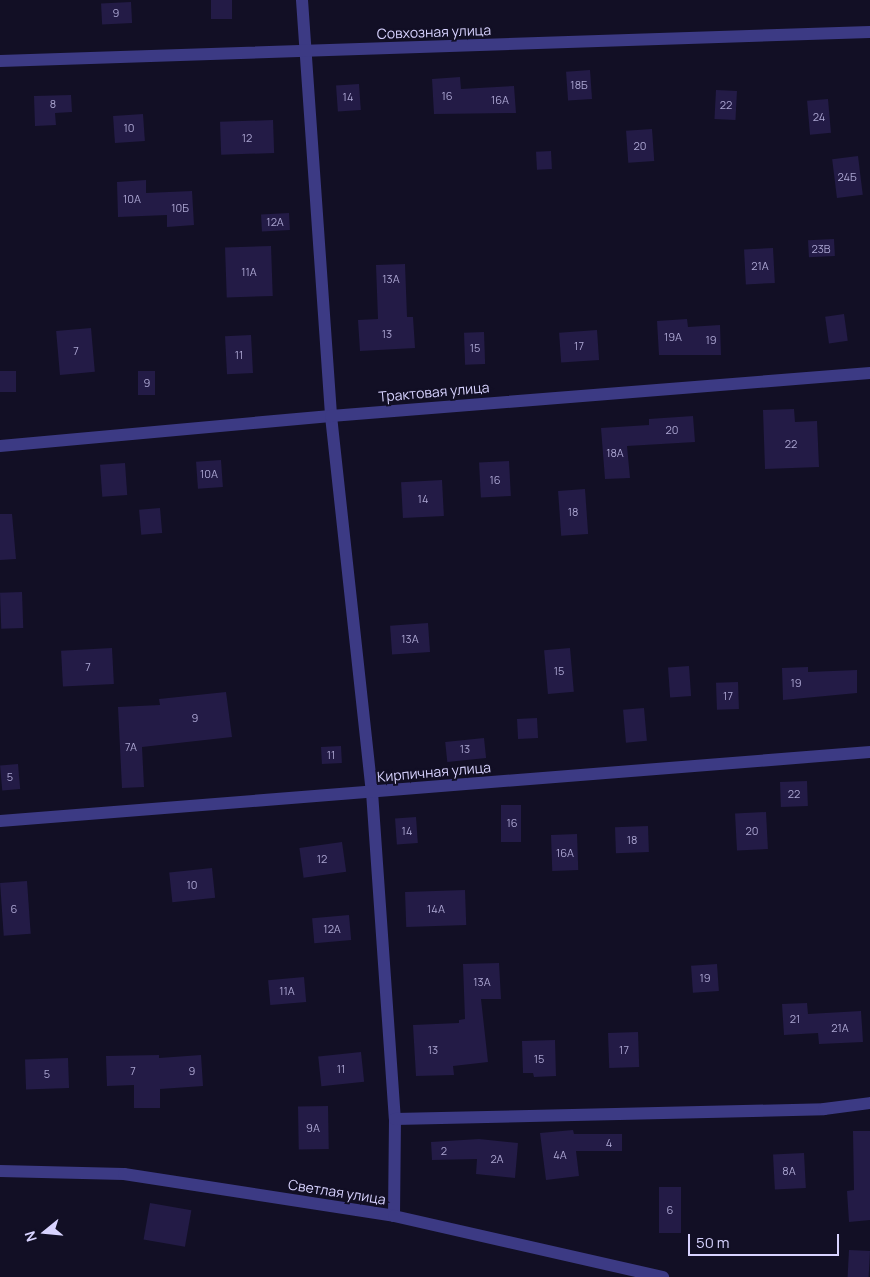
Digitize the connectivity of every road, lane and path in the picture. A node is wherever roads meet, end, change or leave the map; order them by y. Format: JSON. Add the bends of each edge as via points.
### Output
{"nodes":[{"id":1,"x":302,"y":0,"type":"edge"},
{"id":2,"x":870,"y":32,"type":"edge"},
{"id":3,"x":306,"y":52,"type":"junction"},
{"id":4,"x":0,"y":61,"type":"edge"},
{"id":5,"x":870,"y":373,"type":"edge"},
{"id":6,"x":331,"y":416,"type":"junction"},
{"id":7,"x":0,"y":446,"type":"edge"},
{"id":8,"x":870,"y":752,"type":"edge"},
{"id":9,"x":372,"y":792,"type":"junction"},
{"id":10,"x":0,"y":821,"type":"edge"},
{"id":11,"x":870,"y":1103,"type":"edge"},
{"id":12,"x":395,"y":1119,"type":"junction"},
{"id":13,"x":0,"y":1170,"type":"edge"},
{"id":14,"x":394,"y":1216,"type":"junction"},
{"id":15,"x":664,"y":1277,"type":"edge"}],
"edges":[{"from":1,"to":3,"type":"street"},
{"from":2,"to":3,"type":"street","name":"Совхозная улица"},
{"from":3,"to":4,"type":"street","name":"Совхозная улица"},
{"from":3,"to":6,"type":"street"},
{"from":5,"to":6,"type":"street","name":"Трактовая улица"},
{"from":6,"to":7,"type":"street","name":"Трактовая улица"},
{"from":6,"to":9,"type":"street"},
{"from":8,"to":9,"type":"street","name":"Кирпичная улица"},
{"from":9,"to":10,"type":"street","name":"Кирпичная улица"},
{"from":9,"to":12,"type":"street"},
{"from":11,"to":12,"type":"street","via":[[824,1109]]},
{"from":12,"to":14,"type":"street"},
{"from":13,"to":14,"type":"street","name":"Светлая улица","via":[[124,1174]]},
{"from":14,"to":15,"type":"street","name":"Светлая улица"}]}
